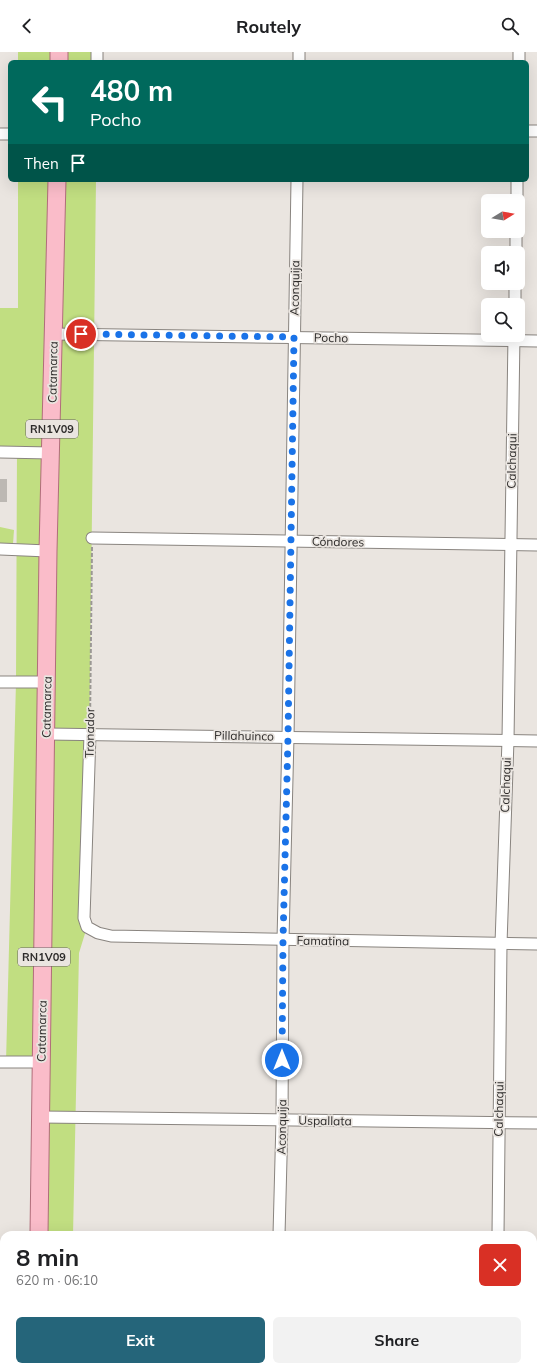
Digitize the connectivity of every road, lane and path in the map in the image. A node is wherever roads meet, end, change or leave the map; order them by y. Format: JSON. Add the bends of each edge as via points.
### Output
{"nodes":[{"id":1,"x":57,"y":182,"type":"edge"},
{"id":2,"x":297,"y":182,"type":"edge"},
{"id":3,"x":517,"y":182,"type":"edge"},
{"id":4,"x":517,"y":194,"type":"edge"},
{"id":5,"x":54,"y":334,"type":"junction"},
{"id":6,"x":294,"y":337,"type":"junction"},
{"id":7,"x":481,"y":338,"type":"edge"},
{"id":8,"x":525,"y":339,"type":"edge"},
{"id":9,"x":537,"y":341,"type":"edge"},
{"id":10,"x":514,"y":342,"type":"edge"},
{"id":11,"x":0,"y":452,"type":"edge"},
{"id":12,"x":51,"y":453,"type":"junction"},
{"id":13,"x":92,"y":538,"type":"joint"},
{"id":14,"x":291,"y":541,"type":"junction"},
{"id":15,"x":511,"y":544,"type":"junction"},
{"id":16,"x":537,"y":545,"type":"edge"},
{"id":17,"x":0,"y":549,"type":"edge"},
{"id":18,"x":48,"y":550,"type":"junction"},
{"id":19,"x":0,"y":682,"type":"edge"},
{"id":20,"x":47,"y":682,"type":"junction"},
{"id":21,"x":47,"y":734,"type":"junction"},
{"id":22,"x":90,"y":734,"type":"junction"},
{"id":23,"x":288,"y":737,"type":"junction"},
{"id":24,"x":508,"y":740,"type":"junction"},
{"id":25,"x":537,"y":741,"type":"edge"},
{"id":26,"x":87,"y":927,"type":"joint"},
{"id":27,"x":283,"y":940,"type":"junction"},
{"id":28,"x":501,"y":944,"type":"junction"},
{"id":29,"x":537,"y":944,"type":"edge"},
{"id":30,"x":0,"y":1062,"type":"edge"},
{"id":31,"x":42,"y":1062,"type":"junction"},
{"id":32,"x":41,"y":1117,"type":"junction"},
{"id":33,"x":282,"y":1120,"type":"junction"},
{"id":34,"x":499,"y":1123,"type":"junction"},
{"id":35,"x":537,"y":1123,"type":"edge"},
{"id":36,"x":39,"y":1231,"type":"edge"},
{"id":37,"x":279,"y":1231,"type":"edge"},
{"id":38,"x":498,"y":1231,"type":"edge"}],
"edges":[{"from":1,"to":5,"type":"main road","name":"Catamarca","number":"RN1V09"},
{"from":2,"to":6,"type":"street","name":"Aconquija"},
{"from":3,"to":4,"type":"street"},
{"from":5,"to":6,"type":"street","name":"Pocho"},
{"from":5,"to":12,"type":"main road","name":"Catamarca","number":"RN1V09"},
{"from":6,"to":7,"type":"street","name":"Pocho"},
{"from":6,"to":14,"type":"street","name":"Aconquija"},
{"from":8,"to":9,"type":"street","name":"Pocho"},
{"from":10,"to":15,"type":"street","name":"Calchaqui"},
{"from":11,"to":12,"type":"street"},
{"from":12,"to":18,"type":"main road","name":"Catamarca","number":"RN1V09"},
{"from":13,"to":14,"type":"street","name":"Cóndores"},
{"from":13,"to":22,"type":"path","name":"Tronador"},
{"from":14,"to":15,"type":"street","name":"Cóndores"},
{"from":14,"to":23,"type":"street","name":"Aconquija"},
{"from":15,"to":16,"type":"street","name":"Cóndores"},
{"from":15,"to":24,"type":"street","name":"Calchaqui"},
{"from":17,"to":18,"type":"street"},
{"from":18,"to":20,"type":"main road","name":"Catamarca","number":"RN1V09"},
{"from":19,"to":20,"type":"street"},
{"from":20,"to":21,"type":"main road","name":"Catamarca","number":"RN1V09"},
{"from":21,"to":22,"type":"street","name":"Pillahuinco"},
{"from":21,"to":31,"type":"main road","name":"Catamarca","number":"RN1V09"},
{"from":22,"to":23,"type":"street","name":"Pillahuinco"},
{"from":22,"to":26,"type":"street","name":"Tronador","via":[[84,918]]},
{"from":23,"to":24,"type":"street","name":"Pillahuinco"},
{"from":23,"to":27,"type":"street","name":"Aconquija"},
{"from":24,"to":25,"type":"street","name":"Pillahuinco"},
{"from":24,"to":28,"type":"street","name":"Calchaqui"},
{"from":26,"to":27,"type":"street","name":"Famatina","via":[[111,936]]},
{"from":27,"to":28,"type":"street","name":"Famatina"},
{"from":27,"to":33,"type":"street","name":"Aconquija"},
{"from":28,"to":29,"type":"street","name":"Famatina"},
{"from":28,"to":34,"type":"street","name":"Calchaqui"},
{"from":30,"to":31,"type":"street"},
{"from":31,"to":32,"type":"main road","name":"Catamarca","number":"RN1V09"},
{"from":32,"to":33,"type":"street","name":"Uspallata"},
{"from":32,"to":36,"type":"main road","name":"Catamarca","number":"RN1V09"},
{"from":33,"to":34,"type":"street","name":"Uspallata"},
{"from":33,"to":37,"type":"street","name":"Aconquija"},
{"from":34,"to":35,"type":"street","name":"Uspallata"},
{"from":34,"to":38,"type":"street","name":"Calchaqui"}]}
